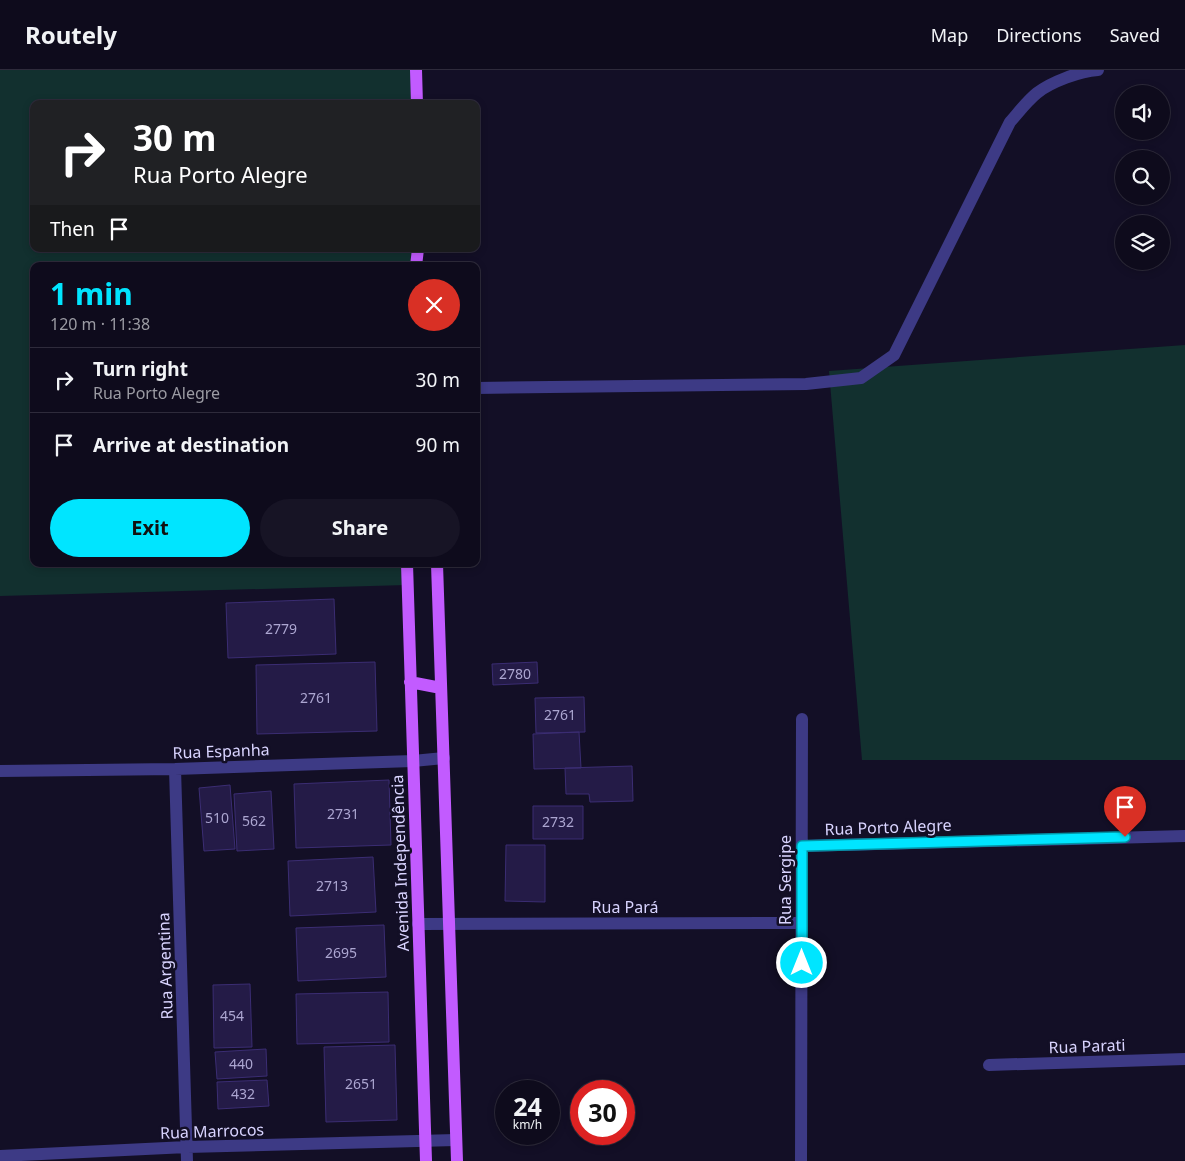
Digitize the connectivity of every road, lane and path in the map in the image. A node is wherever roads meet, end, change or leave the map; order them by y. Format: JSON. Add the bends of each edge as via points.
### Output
{"nodes":[{"id":1,"x":416,"y":70,"type":"edge"},
{"id":2,"x":1098,"y":70,"type":"edge"},
{"id":3,"x":417,"y":100,"type":"edge"},
{"id":4,"x":480,"y":388,"type":"edge"},
{"id":5,"x":407,"y":567,"type":"edge"},
{"id":6,"x":437,"y":567,"type":"edge"},
{"id":7,"x":410,"y":682,"type":"junction"},
{"id":8,"x":441,"y":688,"type":"junction"},
{"id":9,"x":802,"y":718,"type":"dead end"},
{"id":10,"x":444,"y":758,"type":"junction"},
{"id":11,"x":413,"y":761,"type":"junction"},
{"id":12,"x":175,"y":769,"type":"junction"},
{"id":13,"x":0,"y":771,"type":"edge"},
{"id":14,"x":1185,"y":836,"type":"edge"},
{"id":15,"x":802,"y":846,"type":"junction"},
{"id":16,"x":449,"y":923,"type":"junction"},
{"id":17,"x":802,"y":923,"type":"junction"},
{"id":18,"x":418,"y":924,"type":"junction"},
{"id":19,"x":1185,"y":1059,"type":"edge"},
{"id":20,"x":989,"y":1065,"type":"dead end"},
{"id":21,"x":456,"y":1140,"type":"junction"},
{"id":22,"x":426,"y":1142,"type":"junction"},
{"id":23,"x":187,"y":1147,"type":"junction"},
{"id":24,"x":0,"y":1156,"type":"edge"},
{"id":25,"x":187,"y":1161,"type":"edge"},
{"id":26,"x":426,"y":1161,"type":"edge"},
{"id":27,"x":457,"y":1161,"type":"edge"},
{"id":28,"x":801,"y":1161,"type":"edge"}],
"edges":[{"from":1,"to":3,"type":"main road"},
{"from":2,"to":4,"type":"street","via":[[1051,84],[1036,94],[1010,122],[894,355],[861,378],[806,384]]},
{"from":5,"to":7,"type":"main road","name":"Avenida Independência"},
{"from":6,"to":8,"type":"main road"},
{"from":7,"to":8,"type":"main road"},
{"from":7,"to":11,"type":"main road","name":"Avenida Independência"},
{"from":8,"to":10,"type":"main road"},
{"from":9,"to":15,"type":"street","name":"Rua Sergipe"},
{"from":10,"to":11,"type":"street","name":"Rua Espanha"},
{"from":10,"to":16,"type":"main road"},
{"from":11,"to":12,"type":"street","name":"Rua Espanha"},
{"from":11,"to":18,"type":"main road","name":"Avenida Independência"},
{"from":12,"to":13,"type":"street","name":"Rua Espanha"},
{"from":12,"to":23,"type":"street","name":"Rua Argentina"},
{"from":14,"to":15,"type":"street","name":"Rua Porto Alegre"},
{"from":15,"to":17,"type":"street","name":"Rua Sergipe"},
{"from":16,"to":17,"type":"street","name":"Rua Pará"},
{"from":16,"to":18,"type":"street","name":"Rua Pará"},
{"from":16,"to":21,"type":"main road"},
{"from":17,"to":28,"type":"street","name":"Rua Sergipe"},
{"from":18,"to":22,"type":"main road","name":"Avenida Independência"},
{"from":19,"to":20,"type":"street","name":"Rua Parati"},
{"from":21,"to":22,"type":"street","name":"Rua Marrocos"},
{"from":21,"to":27,"type":"main road"},
{"from":22,"to":23,"type":"street","name":"Rua Marrocos"},
{"from":22,"to":26,"type":"main road","name":"Avenida Independência"},
{"from":23,"to":24,"type":"street","name":"Rua Marrocos"},
{"from":23,"to":25,"type":"street","name":"Rua Argentina"}]}
